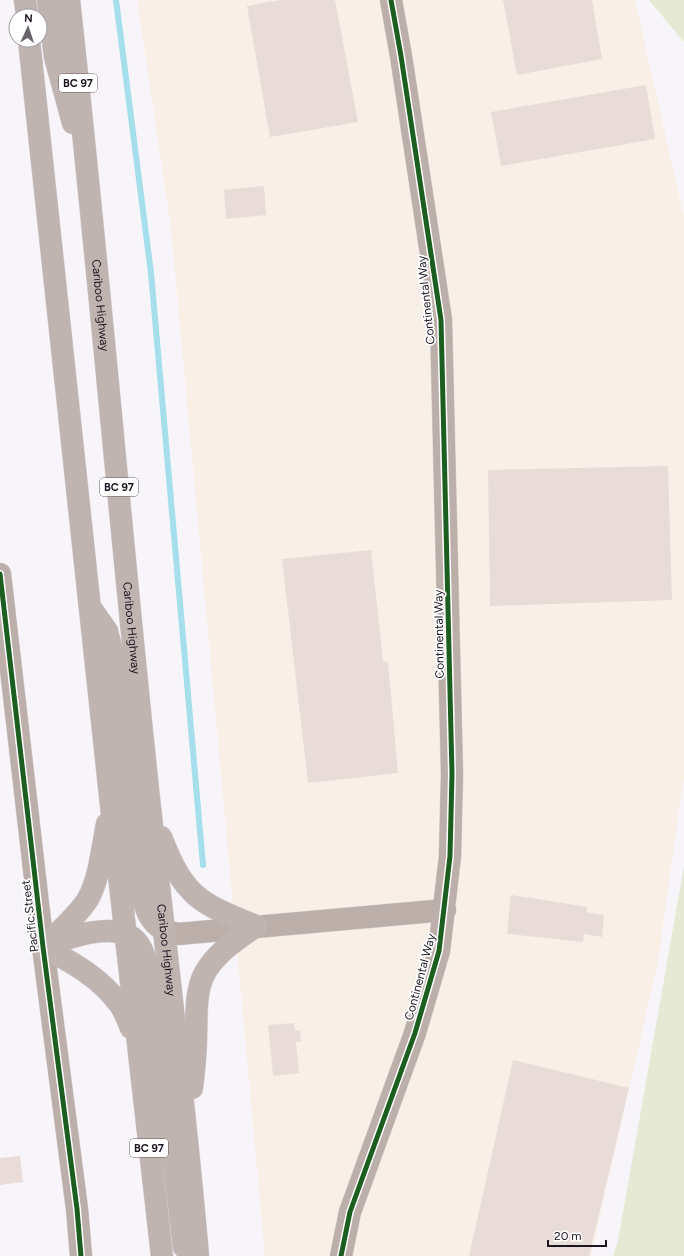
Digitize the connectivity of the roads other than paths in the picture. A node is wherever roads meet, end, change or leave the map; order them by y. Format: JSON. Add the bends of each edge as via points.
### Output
{"nodes":[{"id":1,"x":48,"y":0,"type":"edge"},
{"id":2,"x":69,"y":0,"type":"edge"},
{"id":3,"x":391,"y":0,"type":"edge"},
{"id":4,"x":31,"y":48,"type":"edge"},
{"id":5,"x":87,"y":166,"type":"junction"},
{"id":6,"x":0,"y":574,"type":"edge"},
{"id":7,"x":89,"y":606,"type":"junction"},
{"id":8,"x":111,"y":805,"type":"junction"},
{"id":9,"x":150,"y":808,"type":"junction"},
{"id":10,"x":445,"y":910,"type":"junction"},
{"id":11,"x":256,"y":926,"type":"junction"},
{"id":12,"x":165,"y":931,"type":"junction"},
{"id":13,"x":125,"y":932,"type":"junction"},
{"id":14,"x":43,"y":947,"type":"junction"},
{"id":15,"x":137,"y":1040,"type":"junction"},
{"id":16,"x":188,"y":1141,"type":"junction"},
{"id":17,"x":81,"y":1256,"type":"edge"},
{"id":18,"x":162,"y":1256,"type":"edge"},
{"id":19,"x":186,"y":1256,"type":"edge"},
{"id":20,"x":198,"y":1256,"type":"edge"},
{"id":21,"x":341,"y":1256,"type":"edge"}],
"edges":[{"from":1,"to":5,"type":"highway","via":[[55,57],[67,107]]},
{"from":2,"to":5,"type":"highway","name":"Cariboo Highway","number":"BC 97"},
{"from":3,"to":10,"type":"street","name":"Continental Way","via":[[441,320],[452,774],[450,856]]},
{"from":4,"to":7,"type":"highway","number":"BC 97"},
{"from":5,"to":9,"type":"highway","name":"Cariboo Highway","number":"BC 97"},
{"from":6,"to":14,"type":"street","name":"Pacific Street"},
{"from":7,"to":8,"type":"highway","number":"BC 97"},
{"from":7,"to":12,"type":"highway","via":[[106,631],[112,651],[142,897],[146,912],[155,925]]},
{"from":8,"to":13,"type":"highway","number":"BC 97"},
{"from":8,"to":14,"type":"highway","via":[[95,882],[88,898]]},
{"from":9,"to":11,"type":"highway","via":[[171,861],[190,890],[202,901],[222,912]]},
{"from":9,"to":12,"type":"highway","name":"Cariboo Highway","number":"BC 97"},
{"from":10,"to":11,"type":"street"},
{"from":10,"to":21,"type":"street","name":"Continental Way","via":[[439,951],[415,1033],[350,1212]]},
{"from":11,"to":12,"type":"street","via":[[178,934]]},
{"from":11,"to":16,"type":"highway","via":[[223,950],[208,967],[201,982],[196,1004]]},
{"from":12,"to":16,"type":"highway","name":"Cariboo Highway","number":"BC 97"},
{"from":13,"to":14,"type":"highway","via":[[114,930],[72,936]]},
{"from":13,"to":15,"type":"highway","number":"BC 97"},
{"from":13,"to":19,"type":"highway","via":[[136,942],[145,956],[151,979]]},
{"from":14,"to":15,"type":"highway","via":[[95,977],[121,1006]]},
{"from":14,"to":17,"type":"street","name":"Pacific Street"},
{"from":15,"to":18,"type":"highway","number":"BC 97"},
{"from":16,"to":20,"type":"highway","name":"Cariboo Highway","number":"BC 97"}]}
